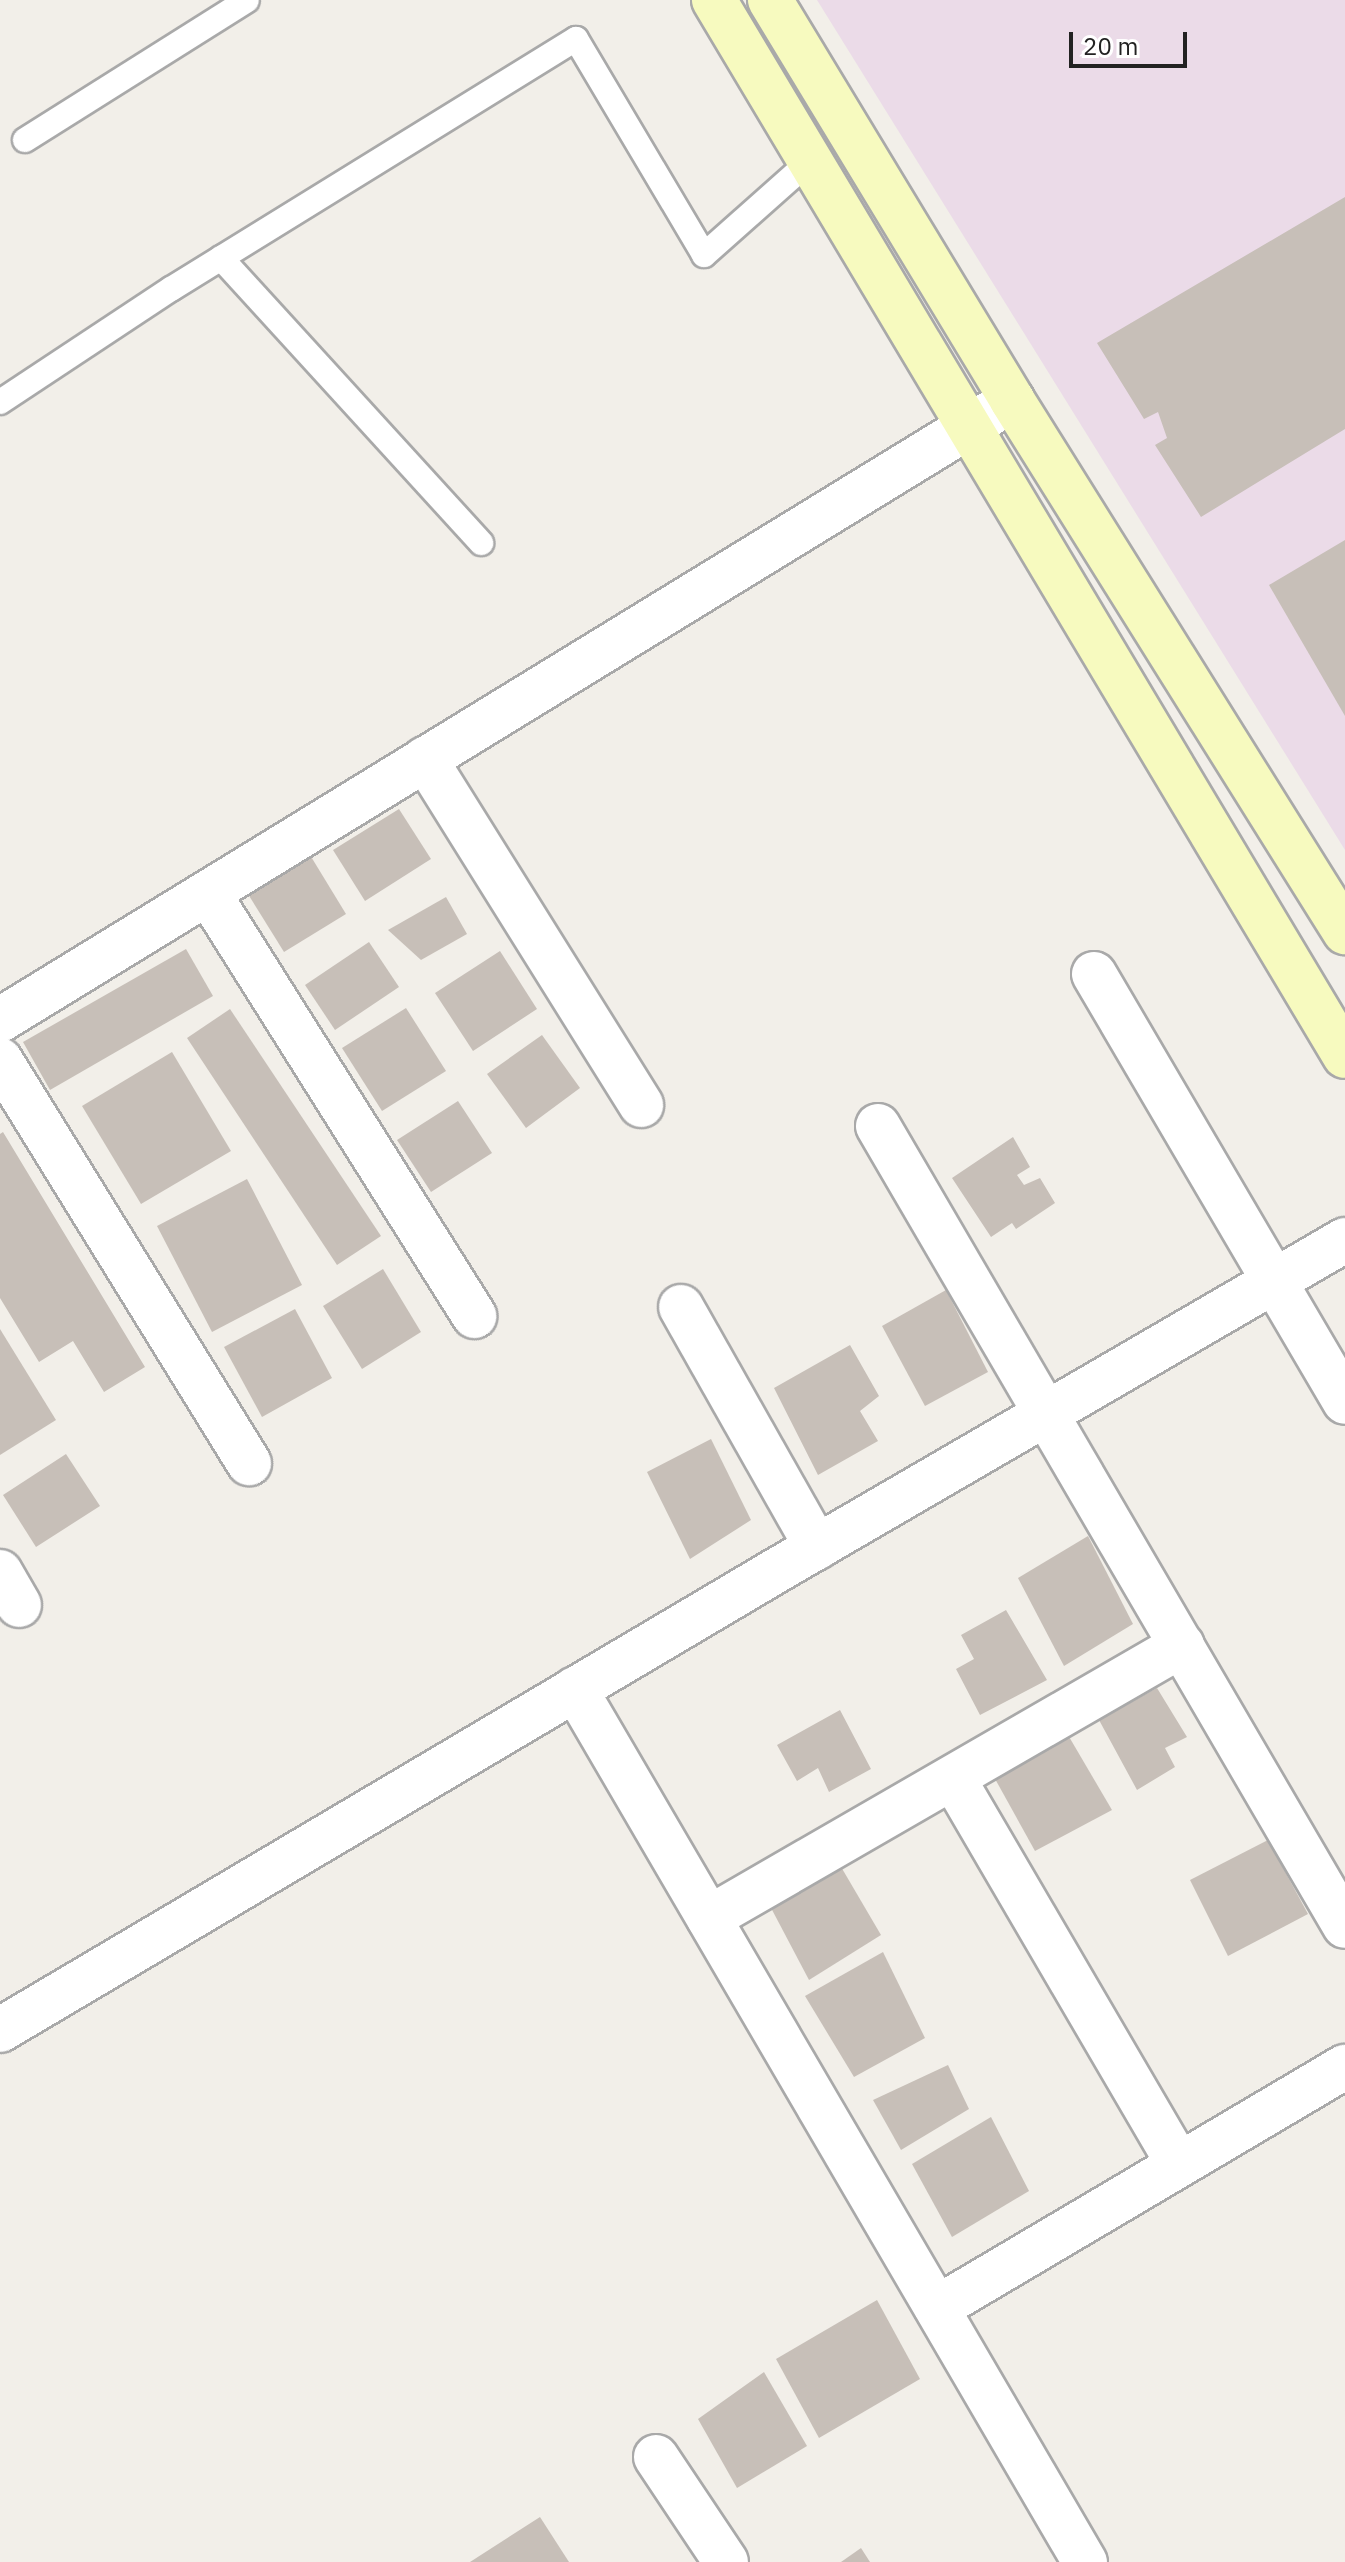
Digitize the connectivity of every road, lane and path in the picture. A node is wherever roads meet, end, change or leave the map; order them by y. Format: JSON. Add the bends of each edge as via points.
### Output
{"nodes":[{"id":1,"x":247,"y":0,"type":"edge"},
{"id":2,"x":714,"y":0,"type":"edge"},
{"id":3,"x":770,"y":0,"type":"edge"},
{"id":4,"x":796,"y":43,"type":"junction"},
{"id":5,"x":754,"y":67,"type":"junction"},
{"id":6,"x":25,"y":140,"type":"dead end"},
{"id":7,"x":810,"y":161,"type":"junction"},
{"id":8,"x":221,"y":258,"type":"junction"},
{"id":9,"x":1012,"y":400,"type":"junction"},
{"id":10,"x":0,"y":402,"type":"edge"},
{"id":11,"x":970,"y":424,"type":"junction"},
{"id":12,"x":481,"y":543,"type":"dead end"},
{"id":13,"x":425,"y":759,"type":"junction"},
{"id":14,"x":208,"y":893,"type":"junction"},
{"id":15,"x":1345,"y":932,"type":"edge"},
{"id":16,"x":1094,"y":974,"type":"dead end"},
{"id":17,"x":0,"y":1020,"type":"edge"},
{"id":18,"x":1345,"y":1056,"type":"edge"},
{"id":19,"x":0,"y":1060,"type":"edge"},
{"id":20,"x":641,"y":1105,"type":"dead end"},
{"id":21,"x":878,"y":1126,"type":"dead end"},
{"id":22,"x":1345,"y":1240,"type":"edge"},
{"id":23,"x":1274,"y":1281,"type":"junction"},
{"id":24,"x":681,"y":1307,"type":"dead end"},
{"id":25,"x":474,"y":1316,"type":"dead end"},
{"id":26,"x":1345,"y":1402,"type":"edge"},
{"id":27,"x":1047,"y":1413,"type":"junction"},
{"id":28,"x":249,"y":1463,"type":"dead end"},
{"id":29,"x":817,"y":1547,"type":"junction"},
{"id":30,"x":1182,"y":1645,"type":"junction"},
{"id":31,"x":575,"y":1689,"type":"junction"},
{"id":32,"x":953,"y":1778,"type":"junction"},
{"id":33,"x":709,"y":1918,"type":"junction"},
{"id":34,"x":1345,"y":1926,"type":"edge"},
{"id":35,"x":0,"y":2030,"type":"edge"},
{"id":36,"x":1345,"y":2067,"type":"edge"},
{"id":37,"x":1179,"y":2165,"type":"junction"},
{"id":38,"x":937,"y":2308,"type":"junction"},
{"id":39,"x":656,"y":2457,"type":"dead end"},
{"id":40,"x":726,"y":2562,"type":"edge"},
{"id":41,"x":1085,"y":2562,"type":"edge"}],
"edges":[{"from":1,"to":6,"type":"lane"},
{"from":2,"to":5,"type":"street"},
{"from":3,"to":4,"type":"street"},
{"from":4,"to":5,"type":"street"},
{"from":4,"to":9,"type":"street"},
{"from":5,"to":7,"type":"street"},
{"from":7,"to":8,"type":"lane","via":[[704,255],[576,39]]},
{"from":7,"to":11,"type":"street"},
{"from":8,"to":10,"type":"lane"},
{"from":8,"to":12,"type":"lane"},
{"from":9,"to":11,"type":"street"},
{"from":9,"to":15,"type":"street"},
{"from":11,"to":13,"type":"street"},
{"from":11,"to":18,"type":"street"},
{"from":13,"to":14,"type":"street"},
{"from":13,"to":20,"type":"street"},
{"from":14,"to":17,"type":"street"},
{"from":14,"to":25,"type":"street"},
{"from":16,"to":23,"type":"street"},
{"from":19,"to":28,"type":"street"},
{"from":21,"to":27,"type":"street"},
{"from":22,"to":23,"type":"street"},
{"from":23,"to":26,"type":"street"},
{"from":23,"to":27,"type":"street"},
{"from":24,"to":29,"type":"street"},
{"from":27,"to":29,"type":"street"},
{"from":27,"to":30,"type":"street"},
{"from":29,"to":31,"type":"street"},
{"from":30,"to":32,"type":"street"},
{"from":30,"to":34,"type":"street"},
{"from":31,"to":33,"type":"street"},
{"from":31,"to":35,"type":"street"},
{"from":32,"to":33,"type":"street"},
{"from":32,"to":37,"type":"street"},
{"from":33,"to":38,"type":"street"},
{"from":36,"to":37,"type":"street"},
{"from":37,"to":38,"type":"street"},
{"from":38,"to":41,"type":"street"},
{"from":39,"to":40,"type":"street"}]}
